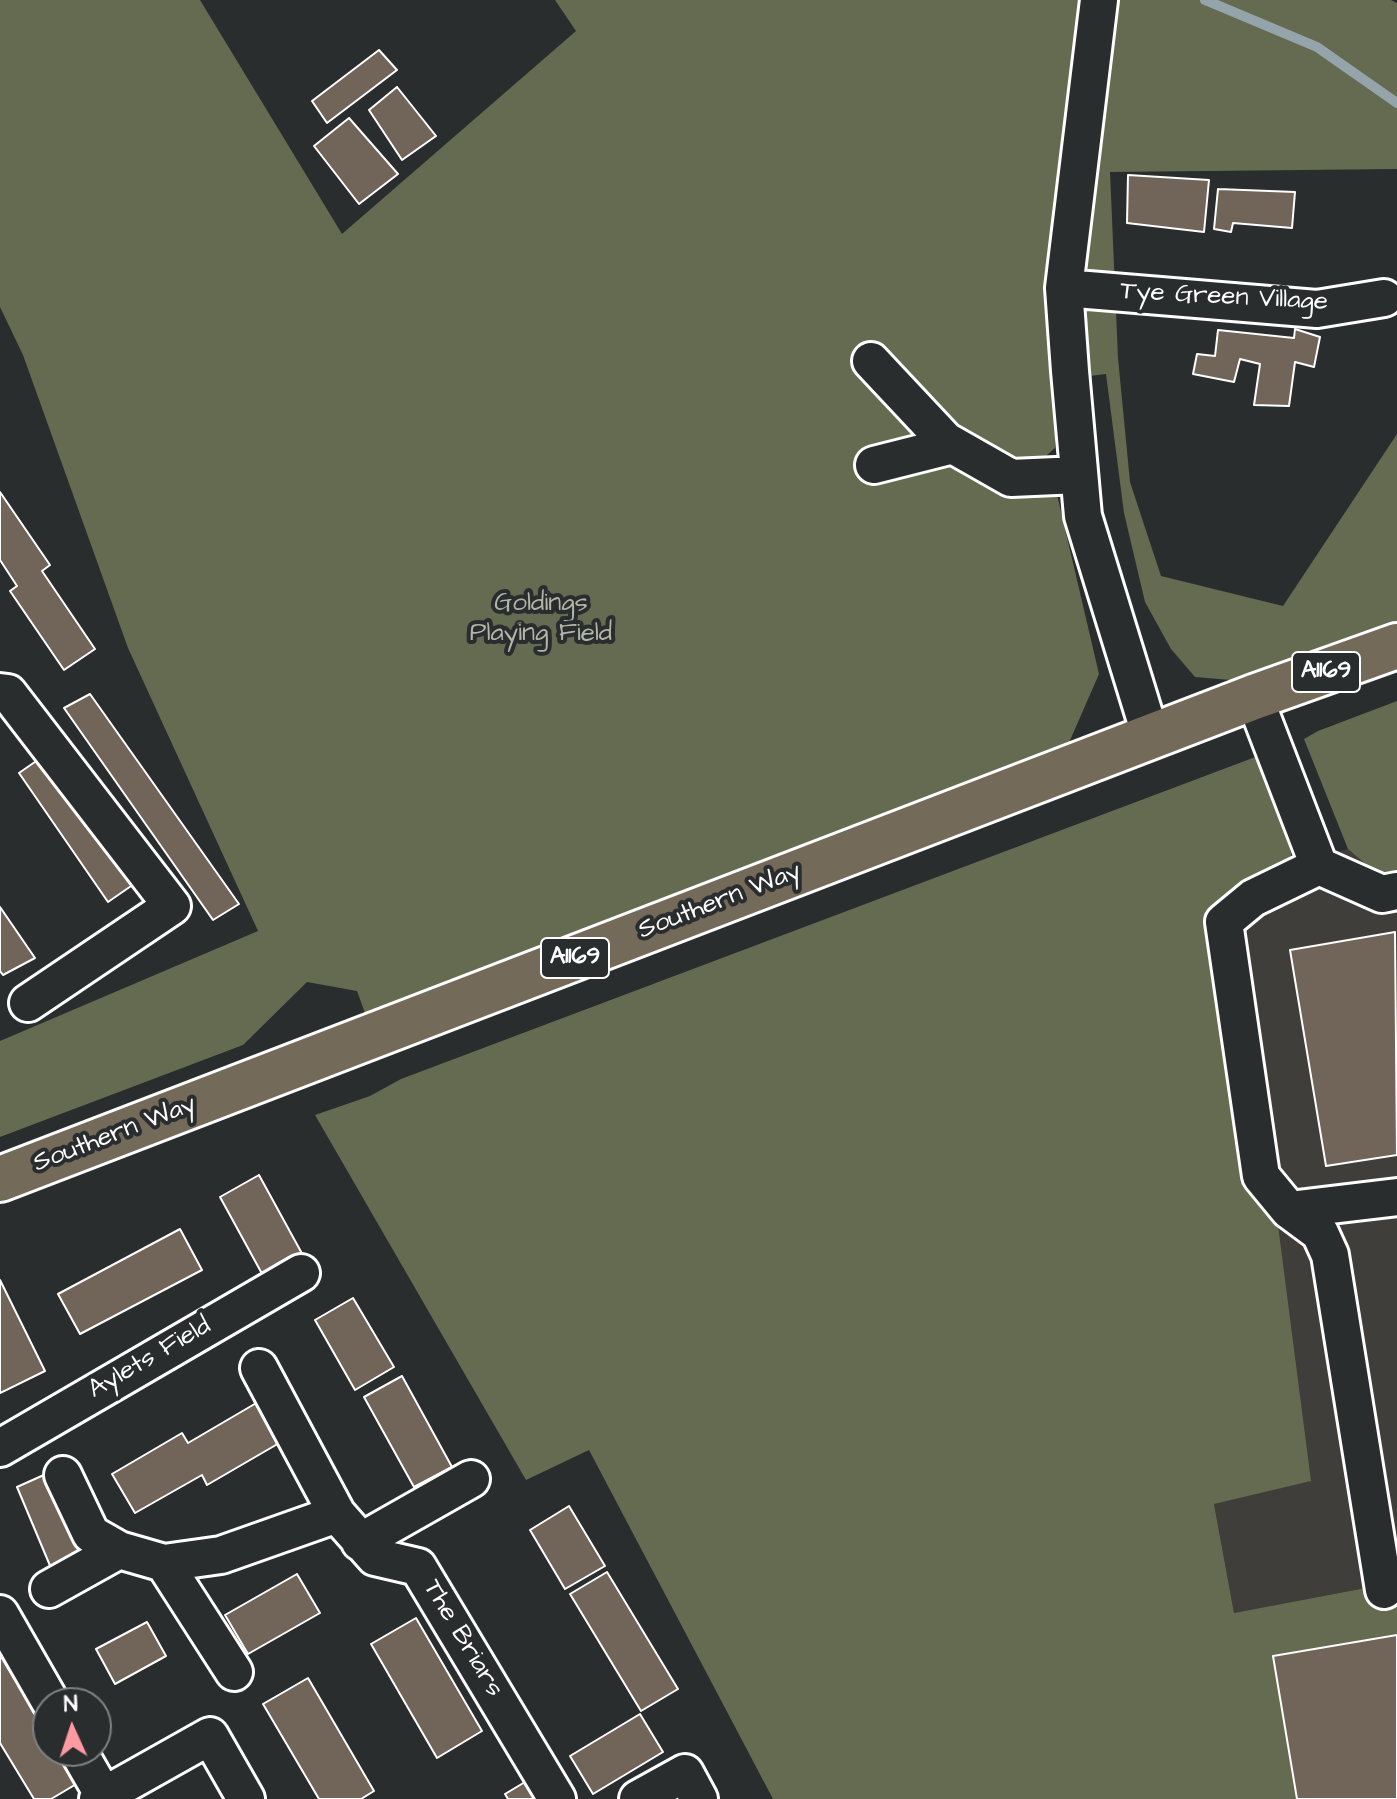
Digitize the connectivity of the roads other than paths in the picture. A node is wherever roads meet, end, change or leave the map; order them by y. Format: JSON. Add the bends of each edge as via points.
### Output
{"nodes":[{"id":1,"x":1099,"y":0,"type":"edge"},
{"id":2,"x":1064,"y":288,"type":"junction"},
{"id":3,"x":1384,"y":298,"type":"dead end"},
{"id":4,"x":871,"y":361,"type":"dead end"},
{"id":5,"x":953,"y":445,"type":"junction"},
{"id":6,"x":874,"y":465,"type":"dead end"},
{"id":7,"x":1079,"y":475,"type":"junction"},
{"id":8,"x":1397,"y":646,"type":"edge"},
{"id":9,"x":0,"y":692,"type":"edge"},
{"id":10,"x":1254,"y":697,"type":"junction"},
{"id":11,"x":1151,"y":737,"type":"junction"},
{"id":12,"x":1319,"y":866,"type":"junction"},
{"id":13,"x":1397,"y":891,"type":"edge"},
{"id":14,"x":28,"y":1003,"type":"dead end"},
{"id":15,"x":0,"y":1179,"type":"edge"},
{"id":16,"x":1397,"y":1197,"type":"edge"},
{"id":17,"x":1289,"y":1210,"type":"junction"},
{"id":18,"x":301,"y":1273,"type":"dead end"},
{"id":19,"x":259,"y":1368,"type":"dead end"},
{"id":20,"x":0,"y":1448,"type":"edge"},
{"id":21,"x":63,"y":1475,"type":"dead end"},
{"id":22,"x":471,"y":1479,"type":"dead end"},
{"id":23,"x":337,"y":1514,"type":"junction"},
{"id":24,"x":360,"y":1542,"type":"junction"},
{"id":25,"x":119,"y":1550,"type":"junction"},
{"id":26,"x":164,"y":1563,"type":"junction"},
{"id":27,"x":49,"y":1589,"type":"dead end"},
{"id":28,"x":1384,"y":1590,"type":"dead end"},
{"id":29,"x":0,"y":1614,"type":"edge"},
{"id":30,"x":234,"y":1672,"type":"dead end"},
{"id":31,"x":42,"y":1687,"type":"edge"},
{"id":32,"x":86,"y":1767,"type":"edge"},
{"id":33,"x":101,"y":1797,"type":"edge"},
{"id":34,"x":246,"y":1799,"type":"edge"},
{"id":35,"x":557,"y":1799,"type":"edge"},
{"id":36,"x":638,"y":1799,"type":"edge"},
{"id":37,"x":699,"y":1799,"type":"edge"}],
"edges":[{"from":1,"to":2,"type":"street"},
{"from":2,"to":3,"type":"street","name":"Tye Green Village","via":[[1317,309]]},
{"from":2,"to":7,"type":"street"},
{"from":4,"to":5,"type":"street"},
{"from":5,"to":6,"type":"street"},
{"from":5,"to":7,"type":"street","via":[[1011,478]]},
{"from":7,"to":11,"type":"street","via":[[1083,516]]},
{"from":8,"to":10,"type":"main road","name":"Southern Way","number":"A1169"},
{"from":9,"to":14,"type":"street","via":[[8,693],[172,906]]},
{"from":10,"to":11,"type":"main road","name":"Southern Way","number":"A1169"},
{"from":10,"to":12,"type":"street"},
{"from":11,"to":15,"type":"main road","name":"Southern Way","number":"A1169"},
{"from":12,"to":13,"type":"street","via":[[1382,894]]},
{"from":12,"to":17,"type":"street","via":[[1253,898],[1224,922],[1261,1176]]},
{"from":16,"to":17,"type":"street"},
{"from":17,"to":28,"type":"street","via":[[1320,1233],[1330,1255]]},
{"from":18,"to":20,"type":"street","name":"Aylets Field"},
{"from":19,"to":23,"type":"street","name":"The Briars"},
{"from":21,"to":25,"type":"street","via":[[91,1534]]},
{"from":22,"to":24,"type":"street"},
{"from":23,"to":24,"type":"street","name":"The Briars"},
{"from":23,"to":26,"type":"street","via":[[221,1555]]},
{"from":24,"to":35,"type":"street","name":"The Briars","via":[[375,1557],[418,1567]]},
{"from":25,"to":26,"type":"street"},
{"from":25,"to":27,"type":"street"},
{"from":26,"to":30,"type":"street"},
{"from":29,"to":31,"type":"street"},
{"from":32,"to":33,"type":"street"},
{"from":33,"to":34,"type":"street","via":[[210,1736]]},
{"from":36,"to":37,"type":"street","via":[[685,1773]]}]}
